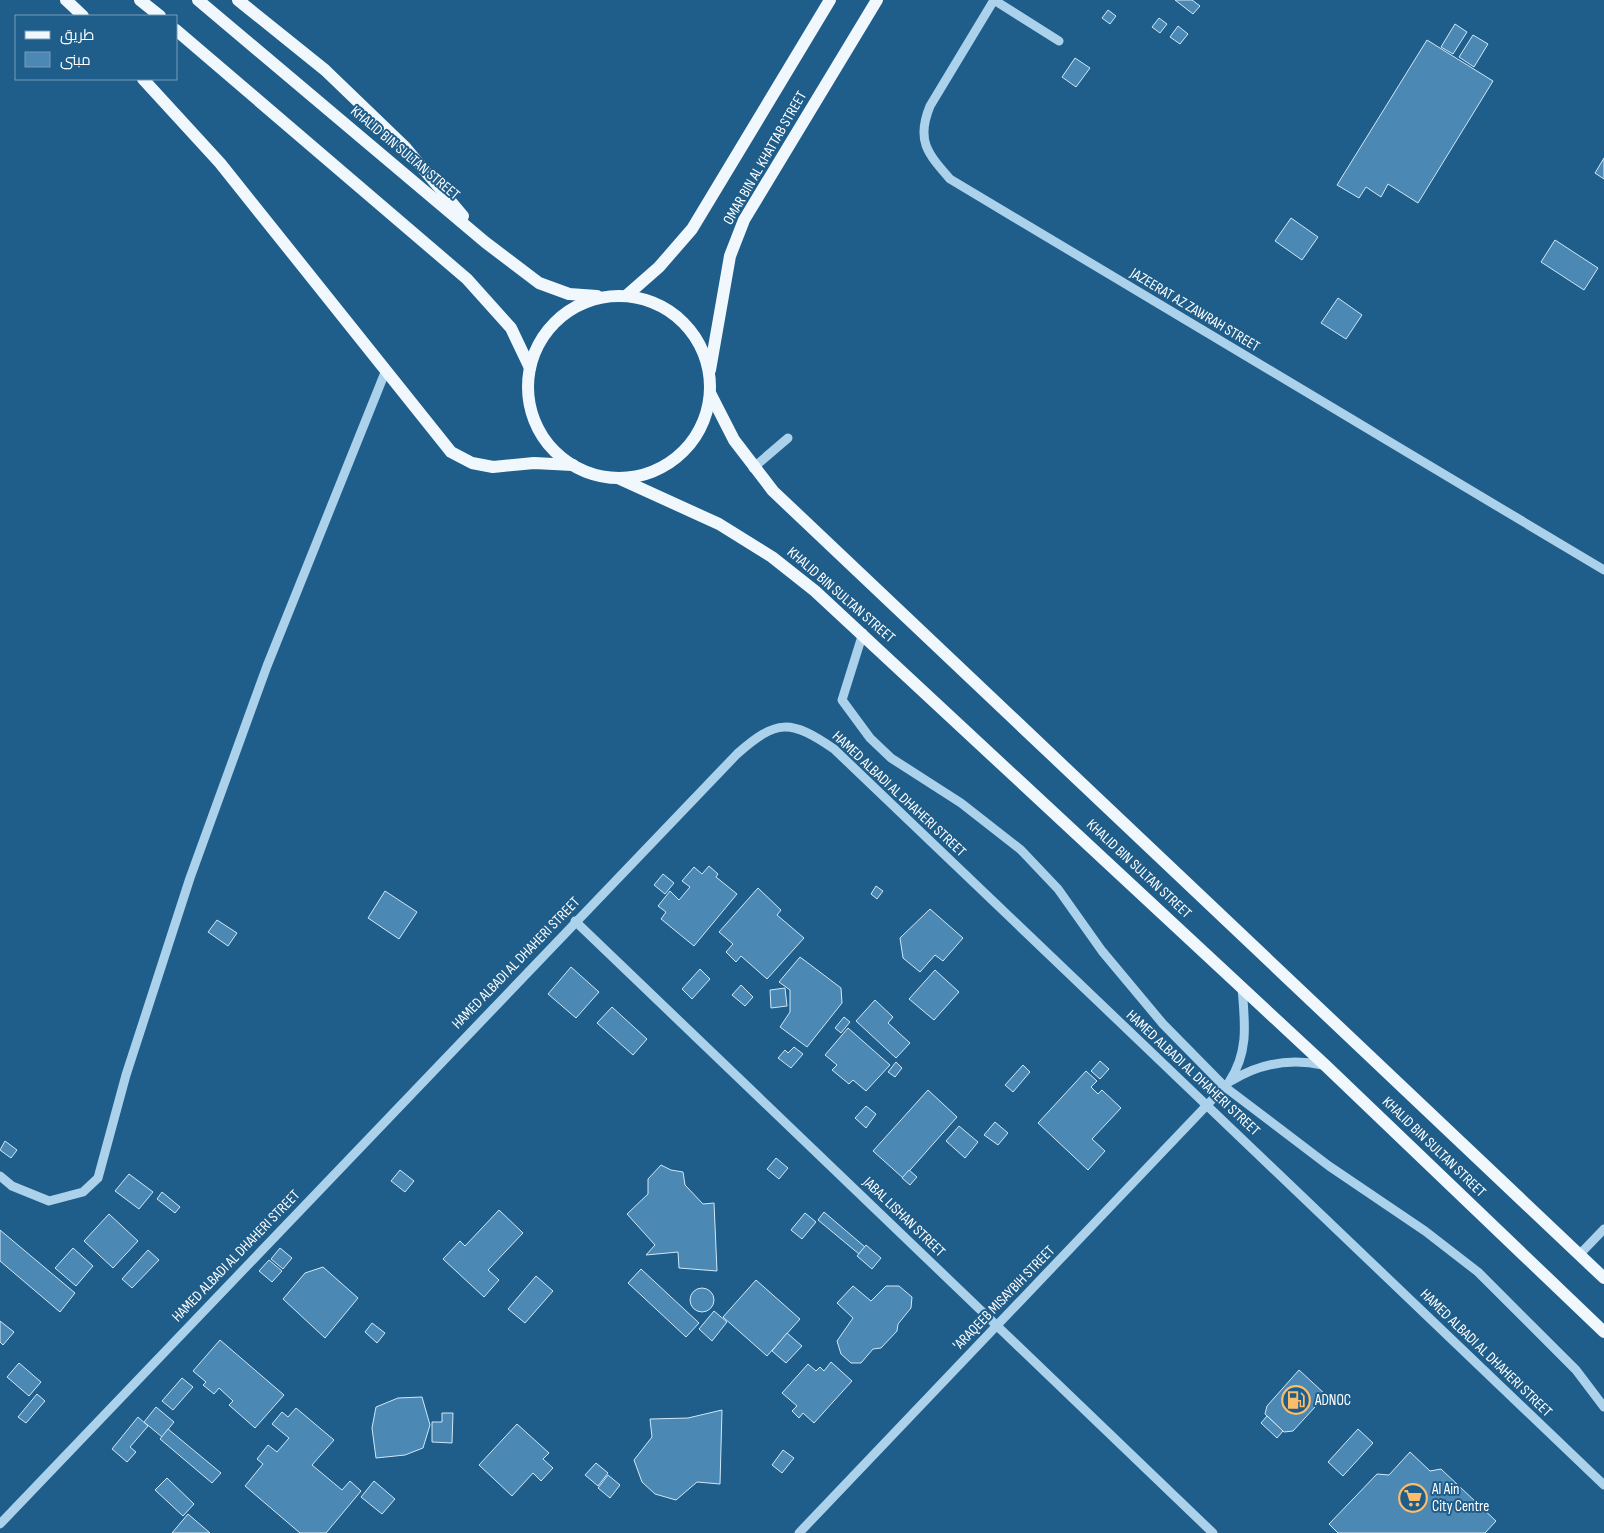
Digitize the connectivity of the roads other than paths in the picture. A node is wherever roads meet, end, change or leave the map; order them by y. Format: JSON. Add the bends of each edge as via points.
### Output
{"nodes":[{"id":1,"x":66,"y":0,"type":"edge"},
{"id":2,"x":140,"y":0,"type":"edge"},
{"id":3,"x":198,"y":0,"type":"edge"},
{"id":4,"x":238,"y":0,"type":"edge"},
{"id":5,"x":830,"y":0,"type":"edge"},
{"id":6,"x":877,"y":0,"type":"edge"},
{"id":7,"x":994,"y":0,"type":"edge"},
{"id":8,"x":82,"y":15,"type":"edge"},
{"id":9,"x":159,"y":15,"type":"edge"},
{"id":10,"x":178,"y":32,"type":"edge"},
{"id":11,"x":1059,"y":41,"type":"dead end"},
{"id":12,"x":144,"y":80,"type":"edge"},
{"id":13,"x":485,"y":242,"type":"junction"},
{"id":14,"x":607,"y":296,"type":"junction"},
{"id":15,"x":626,"y":296,"type":"junction"},
{"id":16,"x":530,"y":368,"type":"junction"},
{"id":17,"x":386,"y":370,"type":"junction"},
{"id":18,"x":709,"y":375,"type":"junction"},
{"id":19,"x":710,"y":393,"type":"junction"},
{"id":20,"x":788,"y":438,"type":"dead end"},
{"id":21,"x":573,"y":465,"type":"junction"},
{"id":22,"x":753,"y":468,"type":"junction"},
{"id":23,"x":618,"y":478,"type":"junction"},
{"id":24,"x":1604,"y":570,"type":"edge"},
{"id":25,"x":862,"y":633,"type":"junction"},
{"id":26,"x":575,"y":921,"type":"junction"},
{"id":27,"x":1242,"y":988,"type":"junction"},
{"id":28,"x":1324,"y":1065,"type":"junction"},
{"id":29,"x":1227,"y":1085,"type":"junction"},
{"id":30,"x":1207,"y":1105,"type":"junction"},
{"id":31,"x":0,"y":1176,"type":"edge"},
{"id":32,"x":1604,"y":1229,"type":"edge"},
{"id":33,"x":1579,"y":1255,"type":"junction"},
{"id":34,"x":1604,"y":1278,"type":"edge"},
{"id":35,"x":997,"y":1325,"type":"junction"},
{"id":36,"x":1604,"y":1332,"type":"edge"},
{"id":37,"x":1604,"y":1407,"type":"edge"},
{"id":38,"x":1604,"y":1485,"type":"edge"},
{"id":39,"x":0,"y":1524,"type":"edge"},
{"id":40,"x":799,"y":1533,"type":"edge"},
{"id":41,"x":1213,"y":1533,"type":"edge"}],
"edges":[{"from":1,"to":8,"type":"main road"},
{"from":2,"to":9,"type":"main road"},
{"from":3,"to":13,"type":"main road","name":"KHALID BIN SULTAN STREET"},
{"from":4,"to":13,"type":"main road","via":[[325,70],[405,147]]},
{"from":5,"to":15,"type":"main road","name":"OMAR BIN AL KHATTAB STREET","via":[[692,229],[660,267]]},
{"from":6,"to":18,"type":"main road","name":"OMAR BIN AL KHATTAB STREET","via":[[744,220],[730,256]]},
{"from":7,"to":11,"type":"street"},
{"from":7,"to":24,"type":"street","name":"JAZEERAT AZ ZAWRAH STREET","via":[[930,106],[924,122],[923,140],[932,159],[950,179]]},
{"from":10,"to":16,"type":"main road","via":[[467,278],[511,328]]},
{"from":12,"to":17,"type":"main road","via":[[220,164]]},
{"from":13,"to":14,"type":"main road","name":"KHALID BIN SULTAN STREET","via":[[539,283],[569,294]]},
{"from":14,"to":15,"type":"main road"},
{"from":14,"to":16,"type":"main road","via":[[586,302],[560,318],[537,346]]},
{"from":15,"to":18,"type":"main road","via":[[650,301],[678,318],[703,351]]},
{"from":16,"to":21,"type":"main road","via":[[528,390],[532,412],[541,433],[555,451]]},
{"from":17,"to":21,"type":"main road","via":[[451,452],[472,463],[493,467],[534,463]]},
{"from":17,"to":31,"type":"street","via":[[267,666],[190,878],[126,1075],[98,1178],[83,1192],[49,1201],[12,1186]]},
{"from":18,"to":19,"type":"main road"},
{"from":19,"to":22,"type":"main road","name":"KHALID BIN SULTAN STREET","via":[[734,440]]},
{"from":19,"to":23,"type":"main road","via":[[704,420],[690,444],[677,457],[645,474]]},
{"from":20,"to":22,"type":"street"},
{"from":21,"to":23,"type":"main road","via":[[594,475]]},
{"from":22,"to":33,"type":"main road","name":"KHALID BIN SULTAN STREET","via":[[773,491]]},
{"from":23,"to":25,"type":"main road","name":"KHALID BIN SULTAN STREET","via":[[718,524],[772,557]]},
{"from":25,"to":27,"type":"main road","name":"KHALID BIN SULTAN STREET"},
{"from":25,"to":29,"type":"street","via":[[842,700],[870,738],[891,758],[961,803],[1021,850],[1058,889],[1102,951],[1163,1024]]},
{"from":26,"to":30,"type":"street","name":"HAMED ALBADI AL DHAHERI STREET","via":[[755,738],[773,728],[791,727],[810,732],[834,749]]},
{"from":26,"to":35,"type":"street","name":"JABAL LISHAN STREET"},
{"from":26,"to":39,"type":"street","name":"HAMED ALBADI AL DHAHERI STREET"},
{"from":27,"to":28,"type":"main road","name":"KHALID BIN SULTAN STREET"},
{"from":27,"to":29,"type":"street","name":"'ARAQEEB MISAYBIH STREET","via":[[1245,1044],[1236,1071]]},
{"from":28,"to":29,"type":"street","name":"'ARAQEEB MISAYBIH STREET","via":[[1282,1062],[1254,1069]]},
{"from":28,"to":36,"type":"main road","name":"KHALID BIN SULTAN STREET"},
{"from":29,"to":30,"type":"street","name":"'ARAQEEB MISAYBIH STREET"},
{"from":29,"to":37,"type":"street","via":[[1329,1166],[1425,1231],[1478,1272],[1576,1370]]},
{"from":30,"to":35,"type":"street","name":"'ARAQEEB MISAYBIH STREET"},
{"from":30,"to":38,"type":"street","name":"HAMED ALBADI AL DHAHERI STREET"},
{"from":32,"to":33,"type":"street"},
{"from":33,"to":34,"type":"main road","name":"KHALID BIN SULTAN STREET"},
{"from":35,"to":40,"type":"street","name":"'ARAQEEB MISAYBIH STREET"},
{"from":35,"to":41,"type":"street","name":"JABAL LISHAN STREET"}]}
